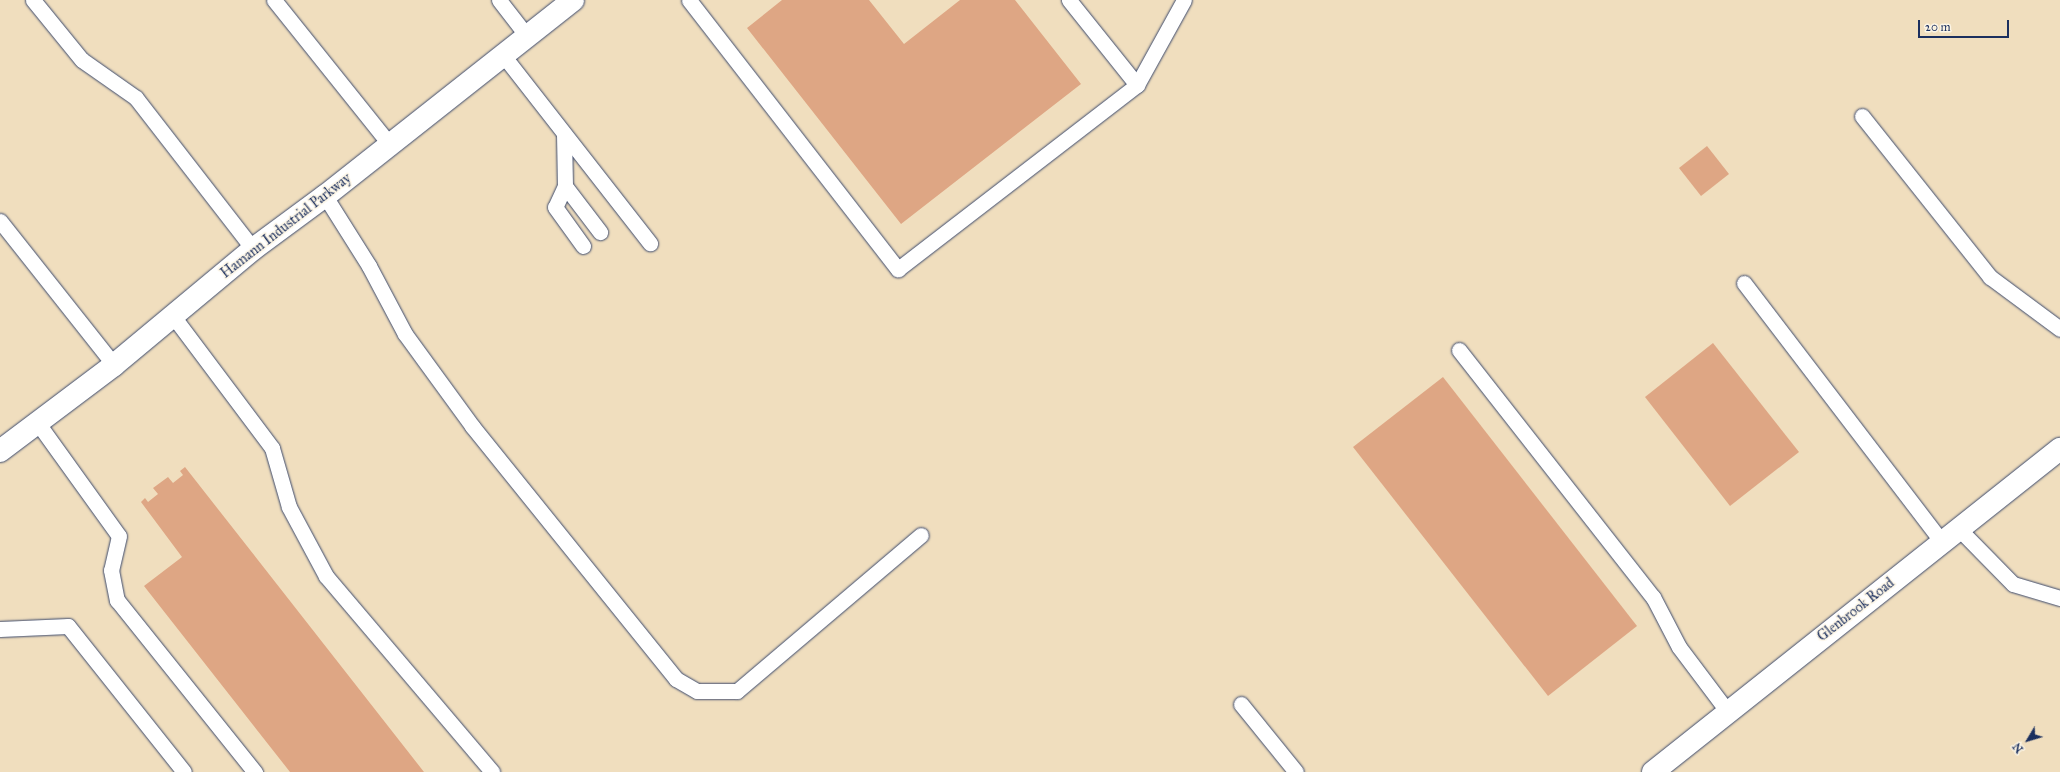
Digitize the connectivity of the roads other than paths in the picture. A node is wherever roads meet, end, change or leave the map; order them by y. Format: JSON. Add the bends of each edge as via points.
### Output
{"nodes":[{"id":1,"x":33,"y":0,"type":"edge"},
{"id":2,"x":274,"y":0,"type":"edge"},
{"id":3,"x":499,"y":0,"type":"edge"},
{"id":4,"x":573,"y":0,"type":"edge"},
{"id":5,"x":689,"y":0,"type":"edge"},
{"id":6,"x":1069,"y":0,"type":"edge"},
{"id":7,"x":1184,"y":0,"type":"edge"},
{"id":8,"x":527,"y":36,"type":"junction"},
{"id":9,"x":503,"y":55,"type":"junction"},
{"id":10,"x":1137,"y":86,"type":"junction"},
{"id":11,"x":1862,"y":116,"type":"dead end"},
{"id":12,"x":564,"y":134,"type":"junction"},
{"id":13,"x":390,"y":145,"type":"junction"},
{"id":14,"x":565,"y":186,"type":"junction"},
{"id":15,"x":325,"y":196,"type":"junction"},
{"id":16,"x":0,"y":221,"type":"edge"},
{"id":17,"x":600,"y":232,"type":"dead end"},
{"id":18,"x":650,"y":243,"type":"dead end"},
{"id":19,"x":582,"y":246,"type":"dead end"},
{"id":20,"x":254,"y":249,"type":"junction"},
{"id":21,"x":1744,"y":283,"type":"dead end"},
{"id":22,"x":173,"y":316,"type":"junction"},
{"id":23,"x":2060,"y":329,"type":"edge"},
{"id":24,"x":1459,"y":350,"type":"dead end"},
{"id":25,"x":114,"y":364,"type":"junction"},
{"id":26,"x":37,"y":422,"type":"junction"},
{"id":27,"x":2060,"y":449,"type":"edge"},
{"id":28,"x":0,"y":452,"type":"edge"},
{"id":29,"x":921,"y":535,"type":"dead end"},
{"id":30,"x":1951,"y":535,"type":"junction"},
{"id":31,"x":2060,"y":598,"type":"edge"},
{"id":32,"x":0,"y":629,"type":"edge"},
{"id":33,"x":1241,"y":704,"type":"dead end"},
{"id":34,"x":1728,"y":712,"type":"junction"},
{"id":35,"x":184,"y":772,"type":"edge"},
{"id":36,"x":255,"y":772,"type":"edge"},
{"id":37,"x":492,"y":772,"type":"edge"},
{"id":38,"x":1296,"y":772,"type":"edge"},
{"id":39,"x":1653,"y":772,"type":"edge"}],
"edges":[{"from":1,"to":20,"type":"lane","via":[[82,60],[136,98]]},
{"from":2,"to":13,"type":"lane"},
{"from":3,"to":8,"type":"lane"},
{"from":4,"to":8,"type":"street","name":"Hamann Industrial Parkway"},
{"from":5,"to":10,"type":"lane","via":[[898,269]]},
{"from":6,"to":10,"type":"lane"},
{"from":7,"to":10,"type":"lane"},
{"from":8,"to":9,"type":"street","name":"Hamann Industrial Parkway"},
{"from":9,"to":12,"type":"lane"},
{"from":9,"to":13,"type":"street","name":"Hamann Industrial Parkway"},
{"from":11,"to":23,"type":"lane","via":[[1990,277]]},
{"from":12,"to":14,"type":"lane"},
{"from":12,"to":18,"type":"lane"},
{"from":13,"to":15,"type":"street","name":"Hamann Industrial Parkway"},
{"from":14,"to":17,"type":"lane"},
{"from":14,"to":19,"type":"lane","via":[[555,207]]},
{"from":15,"to":20,"type":"street","name":"Hamann Industrial Parkway"},
{"from":15,"to":29,"type":"lane","via":[[369,266],[405,334],[472,426],[676,679],[697,691],[737,691]]},
{"from":16,"to":25,"type":"lane"},
{"from":20,"to":22,"type":"street","name":"Hamann Industrial Parkway"},
{"from":21,"to":30,"type":"lane"},
{"from":22,"to":25,"type":"street","name":"Hamann Industrial Parkway"},
{"from":22,"to":37,"type":"lane","via":[[272,448],[289,507],[326,576]]},
{"from":24,"to":34,"type":"lane","via":[[1653,597],[1679,647]]},
{"from":25,"to":26,"type":"street","name":"Hamann Industrial Parkway"},
{"from":26,"to":28,"type":"street","name":"Hamann Industrial Parkway"},
{"from":26,"to":36,"type":"lane","via":[[119,536],[111,570],[117,600]]},
{"from":27,"to":30,"type":"street","name":"Glenbrook Road"},
{"from":30,"to":31,"type":"lane","via":[[2013,584]]},
{"from":30,"to":34,"type":"street","name":"Glenbrook Road"},
{"from":32,"to":35,"type":"lane","via":[[68,626]]},
{"from":33,"to":38,"type":"lane"},
{"from":34,"to":39,"type":"street","name":"Glenbrook Road"}]}
